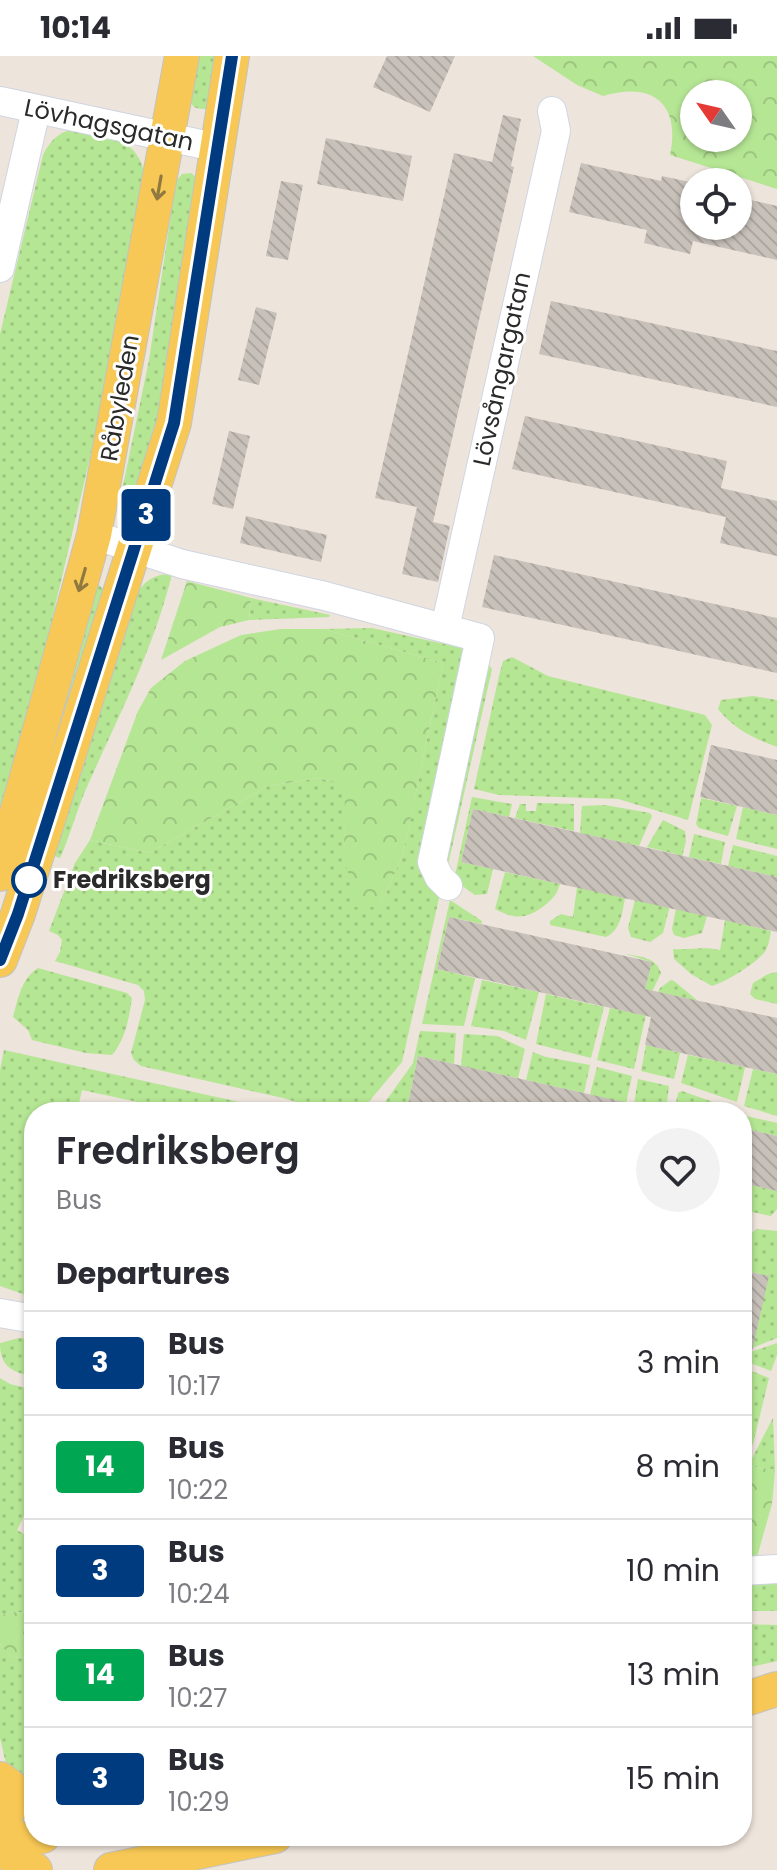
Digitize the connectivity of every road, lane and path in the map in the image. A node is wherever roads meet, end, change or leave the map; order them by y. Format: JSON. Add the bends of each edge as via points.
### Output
{"nodes":[{"id":1,"x":182,"y":56,"type":"edge"},
{"id":2,"x":232,"y":56,"type":"edge"},
{"id":3,"x":0,"y":101,"type":"edge"},
{"id":4,"x":36,"y":110,"type":"junction"},
{"id":5,"x":552,"y":111,"type":"dead end"},
{"id":6,"x":168,"y":137,"type":"junction"},
{"id":7,"x":219,"y":148,"type":"junction"},
{"id":8,"x":0,"y":268,"type":"edge"},
{"id":9,"x":94,"y":535,"type":"junction"},
{"id":10,"x":134,"y":548,"type":"junction"},
{"id":11,"x":445,"y":628,"type":"junction"},
{"id":12,"x":0,"y":874,"type":"edge"},
{"id":13,"x":448,"y":886,"type":"dead end"},
{"id":14,"x":0,"y":960,"type":"edge"},
{"id":15,"x":0,"y":1313,"type":"edge"},
{"id":16,"x":24,"y":1317,"type":"edge"},
{"id":17,"x":777,"y":1569,"type":"edge"},
{"id":18,"x":752,"y":1570,"type":"edge"},
{"id":19,"x":0,"y":1779,"type":"edge"},
{"id":20,"x":0,"y":1793,"type":"edge"},
{"id":21,"x":24,"y":1797,"type":"edge"},
{"id":22,"x":24,"y":1840,"type":"edge"},
{"id":23,"x":0,"y":1844,"type":"edge"},
{"id":24,"x":227,"y":1846,"type":"edge"},
{"id":25,"x":35,"y":1870,"type":"edge"},
{"id":26,"x":111,"y":1870,"type":"edge"}],
"edges":[{"from":1,"to":6,"type":"main road","name":"Råbyleden"},
{"from":2,"to":7,"type":"main road"},
{"from":3,"to":4,"type":"street","name":"Lövhagsgatan"},
{"from":4,"to":6,"type":"street","name":"Lövhagsgatan"},
{"from":4,"to":8,"type":"street"},
{"from":5,"to":11,"type":"street","name":"Lövsångargatan","via":[[556,131]]},
{"from":6,"to":7,"type":"street","name":"Lövhagsgatan"},
{"from":6,"to":9,"type":"main road","name":"Råbyleden","one_way":true},
{"from":7,"to":10,"type":"main road","via":[[174,423]]},
{"from":9,"to":10,"type":"street"},
{"from":9,"to":12,"type":"main road","name":"Råbyleden","one_way":true},
{"from":10,"to":11,"type":"street"},
{"from":10,"to":14,"type":"main road"},
{"from":11,"to":13,"type":"street","via":[[480,638],[432,862]]},
{"from":15,"to":16,"type":"street"},
{"from":17,"to":18,"type":"street"},
{"from":19,"to":21,"type":"main road"},
{"from":20,"to":23,"type":"main road","via":[[6,1820]]},
{"from":22,"to":23,"type":"main road"},
{"from":23,"to":25,"type":"main road"},
{"from":24,"to":26,"type":"main road"}]}
